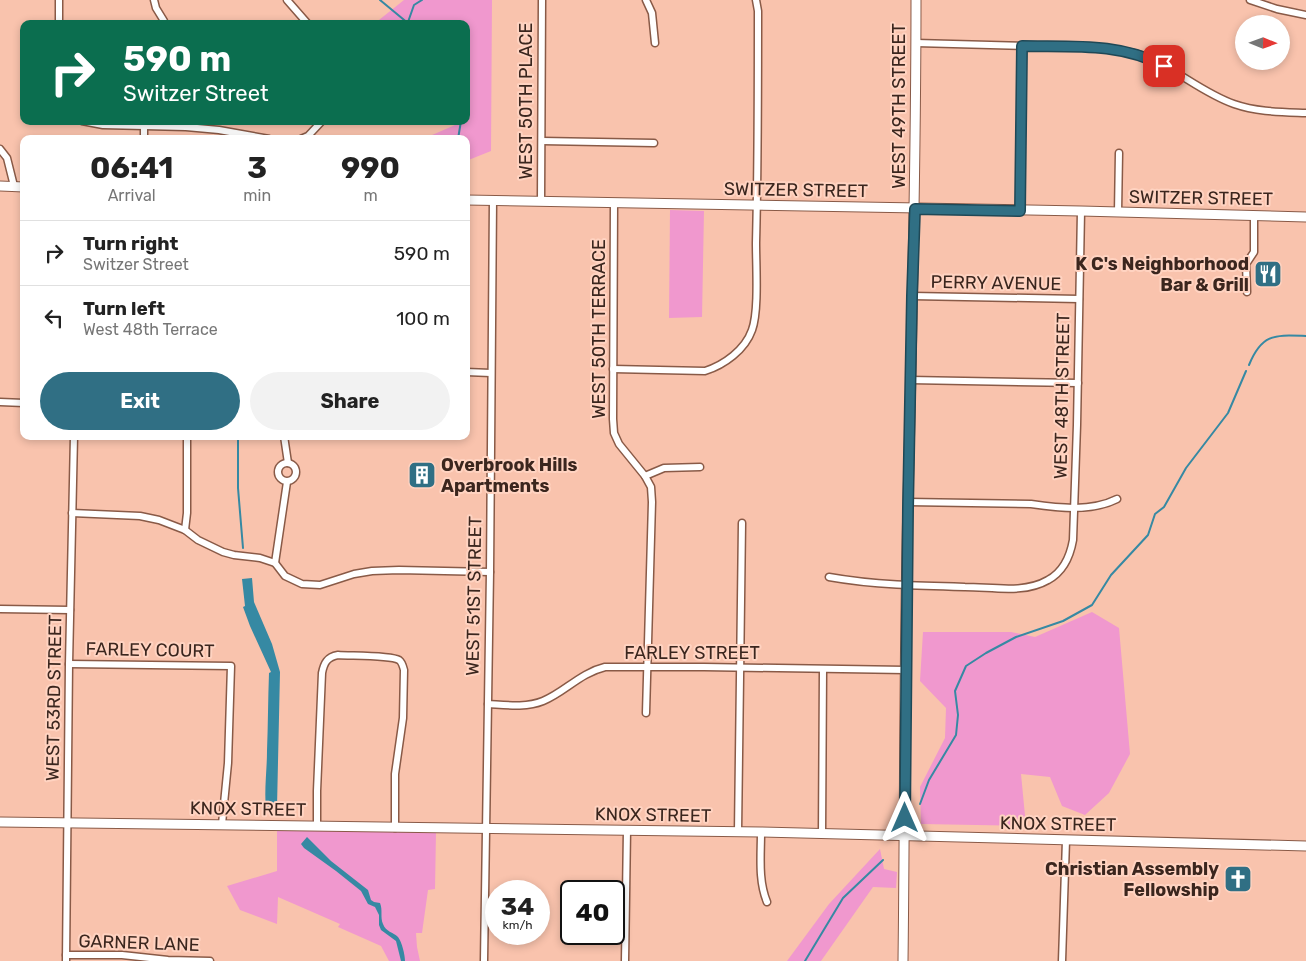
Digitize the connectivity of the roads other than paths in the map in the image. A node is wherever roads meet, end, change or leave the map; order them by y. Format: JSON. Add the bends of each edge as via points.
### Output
{"nodes":[{"id":1,"x":59,"y":0,"type":"edge"},
{"id":2,"x":154,"y":0,"type":"edge"},
{"id":3,"x":287,"y":0,"type":"edge"},
{"id":4,"x":542,"y":0,"type":"edge"},
{"id":5,"x":646,"y":0,"type":"edge"},
{"id":6,"x":756,"y":0,"type":"edge"},
{"id":7,"x":916,"y":0,"type":"edge"},
{"id":8,"x":1250,"y":0,"type":"edge"},
{"id":9,"x":1306,"y":15,"type":"edge"},
{"id":10,"x":59,"y":20,"type":"edge"},
{"id":11,"x":163,"y":20,"type":"edge"},
{"id":12,"x":304,"y":20,"type":"edge"},
{"id":13,"x":655,"y":43,"type":"dead end"},
{"id":14,"x":916,"y":43,"type":"junction"},
{"id":15,"x":1022,"y":46,"type":"junction"},
{"id":16,"x":1306,"y":113,"type":"edge"},
{"id":17,"x":118,"y":125,"type":"edge"},
{"id":18,"x":318,"y":125,"type":"edge"},
{"id":19,"x":144,"y":126,"type":"junction"},
{"id":20,"x":144,"y":135,"type":"edge"},
{"id":21,"x":247,"y":135,"type":"edge"},
{"id":22,"x":309,"y":135,"type":"edge"},
{"id":23,"x":542,"y":140,"type":"junction"},
{"id":24,"x":654,"y":143,"type":"dead end"},
{"id":25,"x":0,"y":149,"type":"edge"},
{"id":26,"x":1119,"y":153,"type":"dead end"},
{"id":27,"x":0,"y":186,"type":"edge"},
{"id":28,"x":14,"y":186,"type":"junction"},
{"id":29,"x":20,"y":187,"type":"edge"},
{"id":30,"x":470,"y":200,"type":"edge"},
{"id":31,"x":493,"y":200,"type":"junction"},
{"id":32,"x":541,"y":201,"type":"junction"},
{"id":33,"x":614,"y":203,"type":"junction"},
{"id":34,"x":757,"y":206,"type":"junction"},
{"id":35,"x":915,"y":209,"type":"junction"},
{"id":36,"x":1020,"y":211,"type":"junction"},
{"id":37,"x":1080,"y":211,"type":"junction"},
{"id":38,"x":1118,"y":212,"type":"junction"},
{"id":39,"x":1254,"y":216,"type":"junction"},
{"id":40,"x":1306,"y":217,"type":"edge"},
{"id":41,"x":1247,"y":292,"type":"dead end"},
{"id":42,"x":912,"y":296,"type":"junction"},
{"id":43,"x":1079,"y":299,"type":"junction"},
{"id":44,"x":613,"y":369,"type":"junction"},
{"id":45,"x":470,"y":372,"type":"edge"},
{"id":46,"x":492,"y":373,"type":"junction"},
{"id":47,"x":910,"y":380,"type":"junction"},
{"id":48,"x":1078,"y":383,"type":"junction"},
{"id":49,"x":0,"y":402,"type":"edge"},
{"id":50,"x":20,"y":402,"type":"edge"},
{"id":51,"x":74,"y":440,"type":"edge"},
{"id":52,"x":188,"y":440,"type":"edge"},
{"id":53,"x":285,"y":440,"type":"edge"},
{"id":54,"x":288,"y":463,"type":"junction"},
{"id":55,"x":700,"y":467,"type":"dead end"},
{"id":56,"x":645,"y":476,"type":"junction"},
{"id":57,"x":287,"y":482,"type":"junction"},
{"id":58,"x":1117,"y":500,"type":"dead end"},
{"id":59,"x":908,"y":502,"type":"junction"},
{"id":60,"x":1074,"y":508,"type":"junction"},
{"id":61,"x":72,"y":513,"type":"junction"},
{"id":62,"x":742,"y":523,"type":"dead end"},
{"id":63,"x":185,"y":530,"type":"junction"},
{"id":64,"x":275,"y":563,"type":"junction"},
{"id":65,"x":490,"y":572,"type":"junction"},
{"id":66,"x":829,"y":577,"type":"dead end"},
{"id":67,"x":907,"y":586,"type":"junction"},
{"id":68,"x":0,"y":609,"type":"edge"},
{"id":69,"x":70,"y":610,"type":"junction"},
{"id":70,"x":69,"y":664,"type":"junction"},
{"id":71,"x":740,"y":667,"type":"junction"},
{"id":72,"x":647,"y":668,"type":"junction"},
{"id":73,"x":823,"y":670,"type":"junction"},
{"id":74,"x":906,"y":670,"type":"junction"},
{"id":75,"x":488,"y":704,"type":"junction"},
{"id":76,"x":646,"y":712,"type":"dead end"},
{"id":77,"x":0,"y":822,"type":"edge"},
{"id":78,"x":67,"y":824,"type":"junction"},
{"id":79,"x":222,"y":824,"type":"junction"},
{"id":80,"x":317,"y":826,"type":"junction"},
{"id":81,"x":395,"y":828,"type":"junction"},
{"id":82,"x":485,"y":829,"type":"junction"},
{"id":83,"x":627,"y":830,"type":"junction"},
{"id":84,"x":738,"y":832,"type":"junction"},
{"id":85,"x":761,"y":832,"type":"junction"},
{"id":86,"x":822,"y":834,"type":"junction"},
{"id":87,"x":904,"y":836,"type":"junction"},
{"id":88,"x":1066,"y":840,"type":"junction"},
{"id":89,"x":1306,"y":846,"type":"edge"},
{"id":90,"x":767,"y":902,"type":"dead end"},
{"id":91,"x":66,"y":958,"type":"edge"},
{"id":92,"x":210,"y":961,"type":"edge"},
{"id":93,"x":484,"y":961,"type":"edge"},
{"id":94,"x":625,"y":961,"type":"edge"},
{"id":95,"x":903,"y":961,"type":"edge"},
{"id":96,"x":1062,"y":961,"type":"edge"}],
"edges":[{"from":1,"to":10,"type":"street"},
{"from":2,"to":11,"type":"street"},
{"from":3,"to":12,"type":"street"},
{"from":4,"to":23,"type":"street","name":"WEST 50TH PLACE"},
{"from":5,"to":13,"type":"street","via":[[652,13]]},
{"from":6,"to":34,"type":"street"},
{"from":7,"to":14,"type":"street","name":"WEST 49TH STREET"},
{"from":8,"to":9,"type":"street"},
{"from":14,"to":15,"type":"street"},
{"from":14,"to":35,"type":"street","name":"WEST 49TH STREET"},
{"from":15,"to":16,"type":"street","via":[[1101,48],[1136,54],[1234,104],[1262,111]]},
{"from":15,"to":36,"type":"street"},
{"from":17,"to":19,"type":"street"},
{"from":18,"to":22,"type":"street"},
{"from":19,"to":20,"type":"street"},
{"from":19,"to":21,"type":"street","via":[[219,130]]},
{"from":23,"to":24,"type":"street"},
{"from":23,"to":32,"type":"street","name":"WEST 50TH PLACE"},
{"from":25,"to":28,"type":"street","via":[[7,158]]},
{"from":26,"to":38,"type":"street"},
{"from":27,"to":28,"type":"street"},
{"from":28,"to":29,"type":"street"},
{"from":30,"to":31,"type":"street","name":"SWITZER STREET"},
{"from":31,"to":32,"type":"street","name":"SWITZER STREET"},
{"from":31,"to":46,"type":"street","name":"WEST 51ST STREET"},
{"from":32,"to":33,"type":"street","name":"SWITZER STREET"},
{"from":33,"to":34,"type":"street","name":"SWITZER STREET"},
{"from":33,"to":44,"type":"street","name":"WEST 50TH TERRACE"},
{"from":34,"to":35,"type":"street","name":"SWITZER STREET"},
{"from":34,"to":44,"type":"street","via":[[755,319],[748,340],[718,366],[705,371]]},
{"from":35,"to":36,"type":"street","name":"SWITZER STREET"},
{"from":35,"to":42,"type":"street","name":"WEST 49TH STREET"},
{"from":36,"to":37,"type":"street","name":"SWITZER STREET"},
{"from":37,"to":38,"type":"street","name":"SWITZER STREET"},
{"from":37,"to":43,"type":"street","name":"WEST 48TH STREET"},
{"from":38,"to":39,"type":"street","name":"SWITZER STREET"},
{"from":39,"to":40,"type":"street","name":"SWITZER STREET"},
{"from":39,"to":41,"type":"street","via":[[1254,252],[1246,264]]},
{"from":42,"to":43,"type":"street","name":"PERRY AVENUE"},
{"from":42,"to":47,"type":"street","name":"WEST 49TH STREET"},
{"from":43,"to":48,"type":"street","name":"WEST 48TH STREET"},
{"from":44,"to":56,"type":"street","name":"WEST 50TH TERRACE","via":[[614,433]]},
{"from":45,"to":46,"type":"street"},
{"from":46,"to":65,"type":"street","name":"WEST 51ST STREET"},
{"from":47,"to":48,"type":"street"},
{"from":47,"to":59,"type":"street","name":"WEST 49TH STREET"},
{"from":48,"to":60,"type":"street","name":"WEST 48TH STREET"},
{"from":49,"to":50,"type":"street"},
{"from":51,"to":61,"type":"street","name":"WEST 53RD STREET"},
{"from":52,"to":63,"type":"street"},
{"from":53,"to":54,"type":"street"},
{"from":54,"to":57,"type":"street","via":[[297,471],[295,478]]},
{"from":54,"to":57,"type":"street","via":[[282,464],[278,472]]},
{"from":55,"to":56,"type":"street","via":[[664,468]]},
{"from":56,"to":72,"type":"street","name":"WEST 50TH TERRACE","via":[[651,487],[652,502]]},
{"from":57,"to":64,"type":"street"},
{"from":58,"to":60,"type":"street"},
{"from":59,"to":60,"type":"street"},
{"from":59,"to":67,"type":"street","name":"WEST 49TH STREET"},
{"from":60,"to":67,"type":"street","name":"WEST 48TH STREET","via":[[1068,559],[1055,576],[1039,584],[1022,588]]},
{"from":61,"to":63,"type":"street","via":[[149,517]]},
{"from":61,"to":69,"type":"street","name":"WEST 53RD STREET"},
{"from":62,"to":71,"type":"street"},
{"from":63,"to":64,"type":"street","via":[[223,552]]},
{"from":64,"to":65,"type":"street","via":[[285,576],[309,585],[372,571]]},
{"from":65,"to":75,"type":"street","name":"WEST 51ST STREET"},
{"from":66,"to":67,"type":"street"},
{"from":67,"to":74,"type":"street","name":"WEST 49TH STREET"},
{"from":68,"to":69,"type":"street"},
{"from":69,"to":70,"type":"street","name":"WEST 53RD STREET"},
{"from":70,"to":78,"type":"street","name":"WEST 53RD STREET"},
{"from":70,"to":79,"type":"street","name":"FARLEY COURT","via":[[231,666],[229,752]]},
{"from":71,"to":72,"type":"street","name":"FARLEY STREET"},
{"from":71,"to":73,"type":"street","name":"FARLEY STREET"},
{"from":71,"to":84,"type":"street"},
{"from":72,"to":75,"type":"street","name":"FARLEY STREET","via":[[605,667],[580,677],[543,701]]},
{"from":72,"to":76,"type":"street","name":"WEST 50TH TERRACE"},
{"from":73,"to":74,"type":"street","name":"FARLEY STREET"},
{"from":73,"to":86,"type":"street"},
{"from":74,"to":87,"type":"street","name":"WEST 49TH STREET"},
{"from":75,"to":82,"type":"street","name":"WEST 51ST STREET"},
{"from":77,"to":78,"type":"street","name":"KNOX STREET"},
{"from":78,"to":79,"type":"street","name":"KNOX STREET"},
{"from":78,"to":91,"type":"street","name":"WEST 53RD STREET"},
{"from":79,"to":80,"type":"street","name":"KNOX STREET"},
{"from":80,"to":81,"type":"street","name":"KNOX STREET"},
{"from":80,"to":81,"type":"street","via":[[322,673],[324,663],[338,656],[395,658],[404,670],[403,718],[395,774]]},
{"from":81,"to":82,"type":"street","name":"KNOX STREET"},
{"from":82,"to":83,"type":"street","name":"KNOX STREET"},
{"from":82,"to":93,"type":"street","name":"WEST 51ST STREET"},
{"from":83,"to":84,"type":"street","name":"KNOX STREET"},
{"from":83,"to":94,"type":"street"},
{"from":84,"to":85,"type":"street","name":"KNOX STREET"},
{"from":85,"to":86,"type":"street","name":"KNOX STREET"},
{"from":85,"to":90,"type":"street","via":[[761,881]]},
{"from":86,"to":87,"type":"street","name":"KNOX STREET"},
{"from":87,"to":88,"type":"street","name":"KNOX STREET"},
{"from":87,"to":95,"type":"street","name":"WEST 49TH STREET"},
{"from":88,"to":89,"type":"street","name":"KNOX STREET"},
{"from":88,"to":96,"type":"street"},
{"from":91,"to":92,"type":"street","name":"GARNER LANE","via":[[122,956]]}]}
